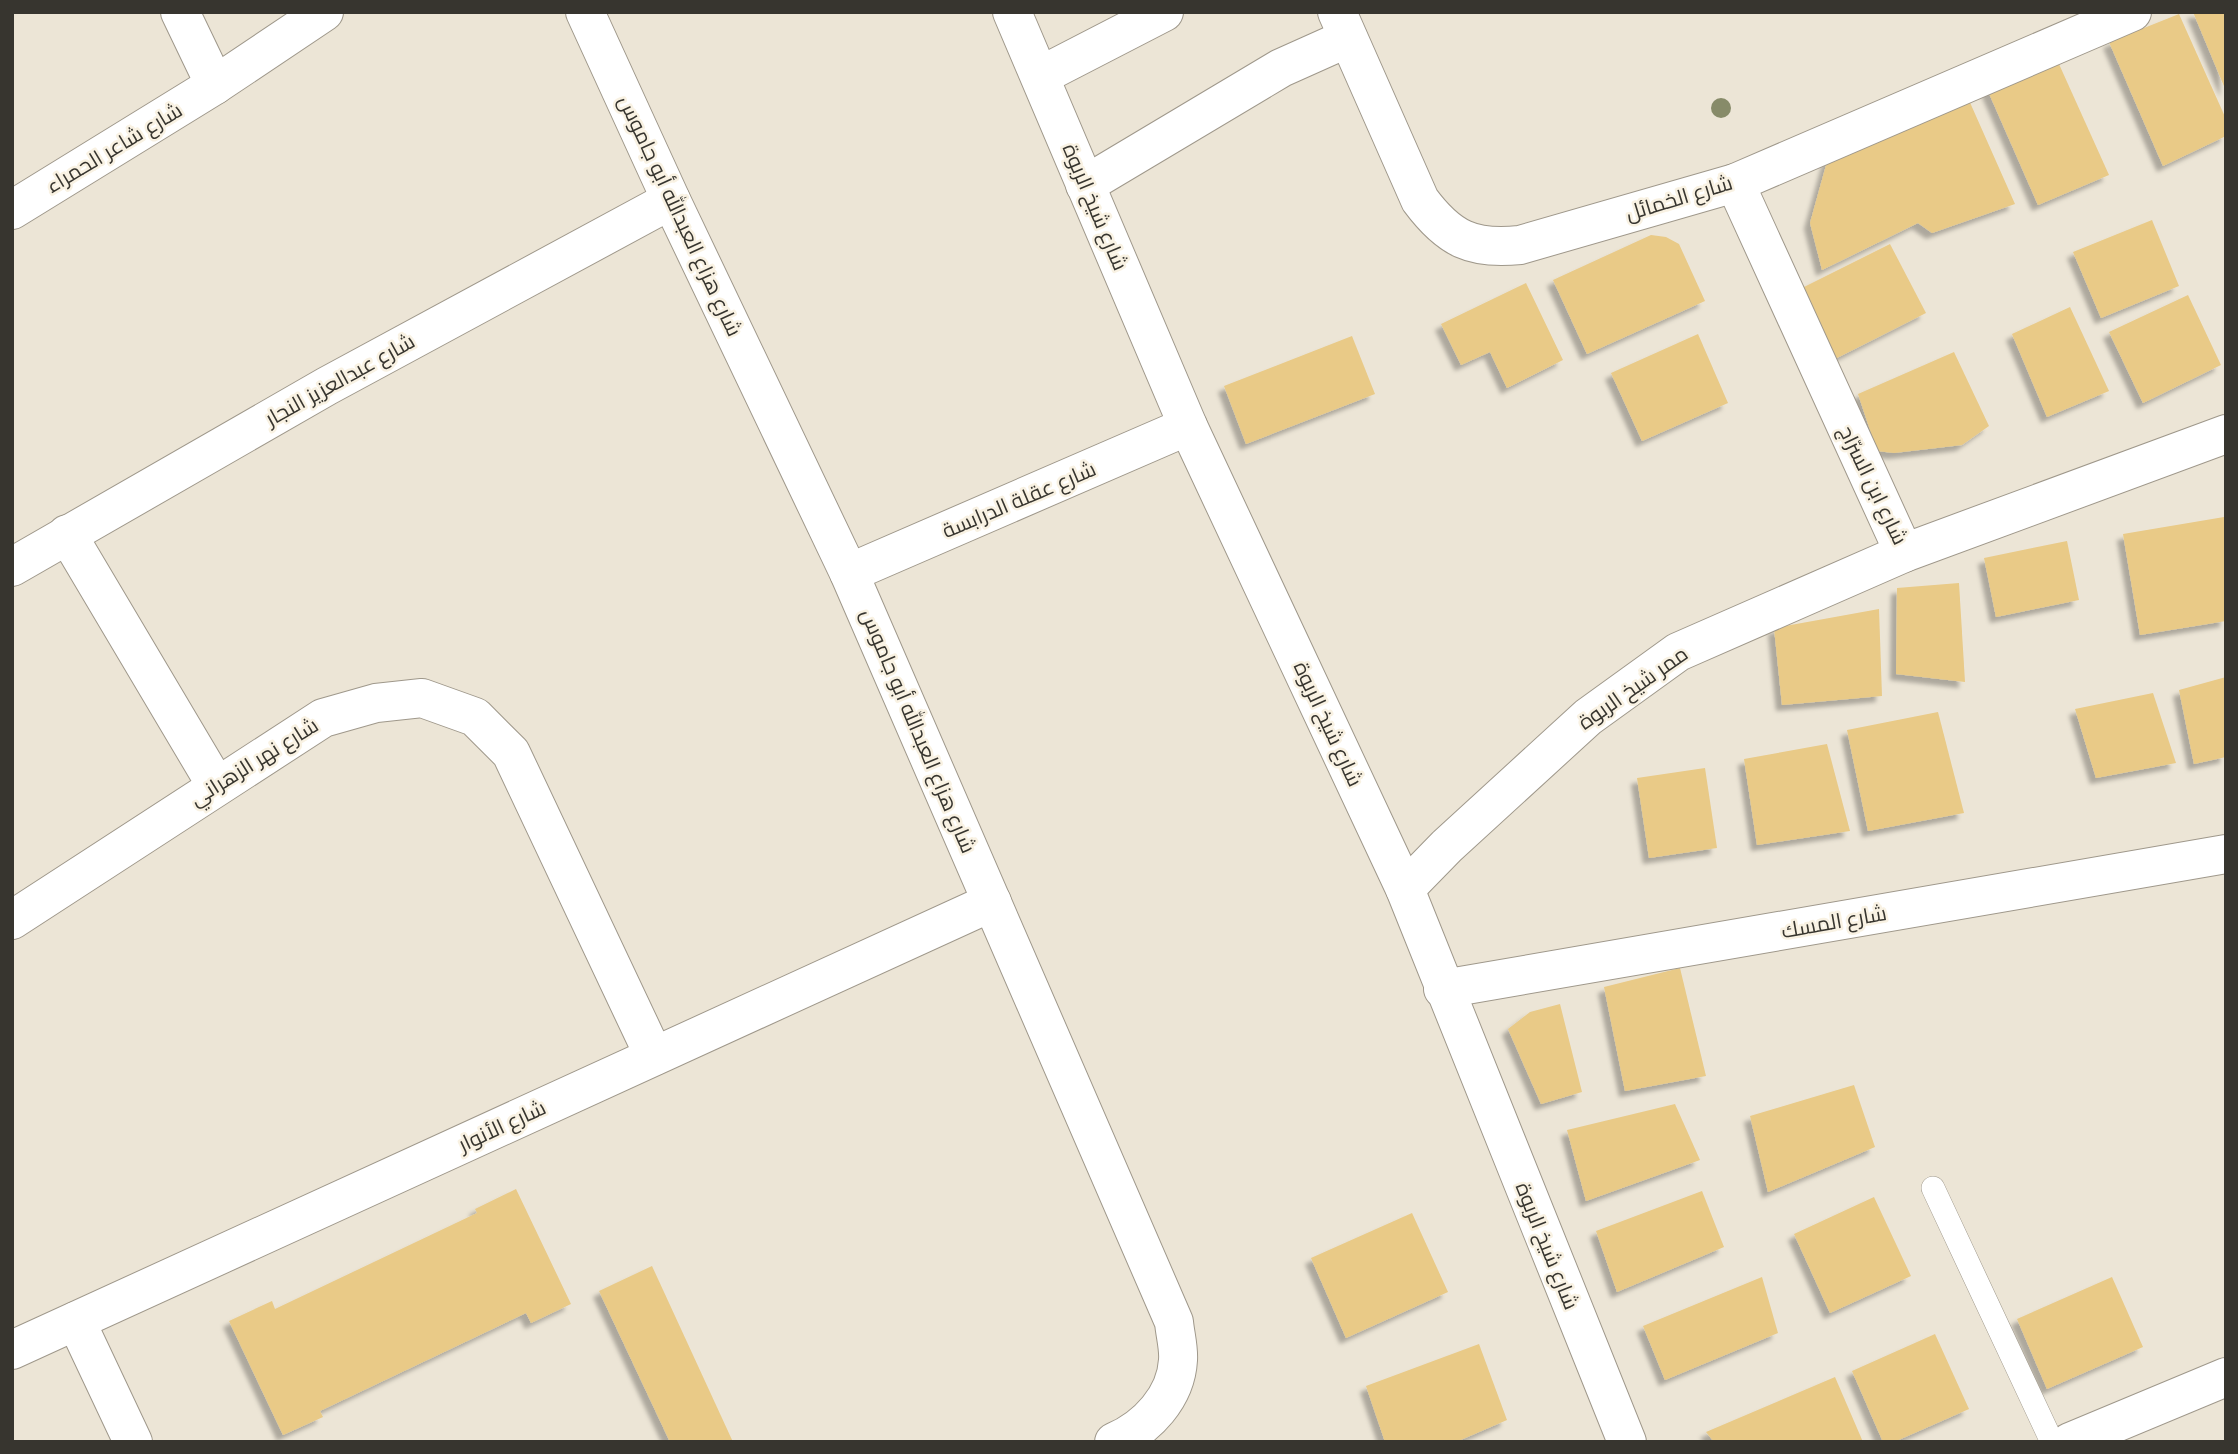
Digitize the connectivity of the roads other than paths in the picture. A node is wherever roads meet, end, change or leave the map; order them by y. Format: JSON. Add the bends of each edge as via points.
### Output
{"nodes":[{"id":1,"x":180,"y":12,"type":"edge"},
{"id":2,"x":324,"y":12,"type":"edge"},
{"id":3,"x":585,"y":12,"type":"edge"},
{"id":4,"x":1012,"y":12,"type":"edge"},
{"id":5,"x":1164,"y":12,"type":"edge"},
{"id":6,"x":2132,"y":12,"type":"edge"},
{"id":7,"x":1343,"y":25,"type":"edge"},
{"id":8,"x":1040,"y":76,"type":"junction"},
{"id":9,"x":215,"y":86,"type":"junction"},
{"id":10,"x":1735,"y":183,"type":"junction"},
{"id":11,"x":1085,"y":185,"type":"junction"},
{"id":12,"x":671,"y":200,"type":"junction"},
{"id":13,"x":12,"y":209,"type":"edge"},
{"id":14,"x":1188,"y":426,"type":"junction"},
{"id":15,"x":2226,"y":434,"type":"edge"},
{"id":16,"x":66,"y":534,"type":"junction"},
{"id":17,"x":1904,"y":553,"type":"junction"},
{"id":18,"x":12,"y":567,"type":"edge"},
{"id":19,"x":849,"y":573,"type":"junction"},
{"id":20,"x":216,"y":785,"type":"junction"},
{"id":21,"x":2226,"y":854,"type":"edge"},
{"id":22,"x":1405,"y":889,"type":"junction"},
{"id":23,"x":992,"y":902,"type":"junction"},
{"id":24,"x":12,"y":920,"type":"edge"},
{"id":25,"x":1443,"y":989,"type":"junction"},
{"id":26,"x":654,"y":1056,"type":"junction"},
{"id":27,"x":1933,"y":1188,"type":"dead end"},
{"id":28,"x":76,"y":1321,"type":"junction"},
{"id":29,"x":12,"y":1350,"type":"edge"},
{"id":30,"x":2226,"y":1377,"type":"edge"},
{"id":31,"x":133,"y":1442,"type":"edge"},
{"id":32,"x":1114,"y":1442,"type":"edge"},
{"id":33,"x":1627,"y":1442,"type":"edge"},
{"id":34,"x":2052,"y":1442,"type":"edge"},
{"id":35,"x":2070,"y":1442,"type":"edge"}],
"edges":[{"from":1,"to":9,"type":"street"},
{"from":2,"to":9,"type":"street","name":"شارع شاعر الحمراء"},
{"from":3,"to":12,"type":"street","name":"شارع هزاع العبدالله أبو جاموس"},
{"from":4,"to":8,"type":"street","name":"شارع شيخ الربوة"},
{"from":5,"to":8,"type":"street"},
{"from":6,"to":10,"type":"street","name":"شارع الخمائل"},
{"from":7,"to":10,"type":"street","name":"شارع الخمائل","via":[[1420,200],[1458,239],[1491,248],[1520,245]]},
{"from":7,"to":11,"type":"street","via":[[1281,68]]},
{"from":8,"to":11,"type":"street","name":"شارع شيخ الربوة"},
{"from":9,"to":13,"type":"street","name":"شارع شاعر الحمراء"},
{"from":10,"to":17,"type":"street","name":"شارع ابن السرّاج"},
{"from":11,"to":14,"type":"street","name":"شارع شيخ الربوة"},
{"from":12,"to":16,"type":"street","name":"شارع عبدالعزيز النجار"},
{"from":12,"to":19,"type":"street","name":"شارع هزاع العبدالله أبو جاموس"},
{"from":14,"to":19,"type":"street","name":"شارع عقلة الدرابسة"},
{"from":14,"to":22,"type":"street","name":"شارع شيخ الربوة"},
{"from":15,"to":17,"type":"street","name":"شارع ابن السرّاج"},
{"from":16,"to":18,"type":"street","name":"شارع عبدالعزيز النجار"},
{"from":16,"to":20,"type":"street"},
{"from":17,"to":22,"type":"street","name":"ممر شيخ الربوة","via":[[1678,652],[1588,717]]},
{"from":19,"to":23,"type":"street","name":"شارع هزاع العبدالله أبو جاموس"},
{"from":20,"to":24,"type":"street","name":"شارع نهر الزهراني"},
{"from":20,"to":26,"type":"street","name":"شارع نهر الزهراني","via":[[323,718],[376,703],[422,698],[475,717],[510,753]]},
{"from":21,"to":25,"type":"street","name":"شارع المسك"},
{"from":22,"to":25,"type":"street","name":"شارع شيخ الربوة"},
{"from":23,"to":26,"type":"street","name":"شارع الأنوار"},
{"from":23,"to":32,"type":"street","name":"شارع هزاع العبدالله أبو جاموس","via":[[1174,1322],[1178,1359],[1173,1388],[1151,1418]]},
{"from":25,"to":33,"type":"street","name":"شارع شيخ الربوة"},
{"from":26,"to":28,"type":"street","name":"شارع الأنوار"},
{"from":27,"to":34,"type":"lane"},
{"from":28,"to":29,"type":"street","name":"شارع الأنوار"},
{"from":28,"to":31,"type":"street"},
{"from":30,"to":35,"type":"street"}]}
